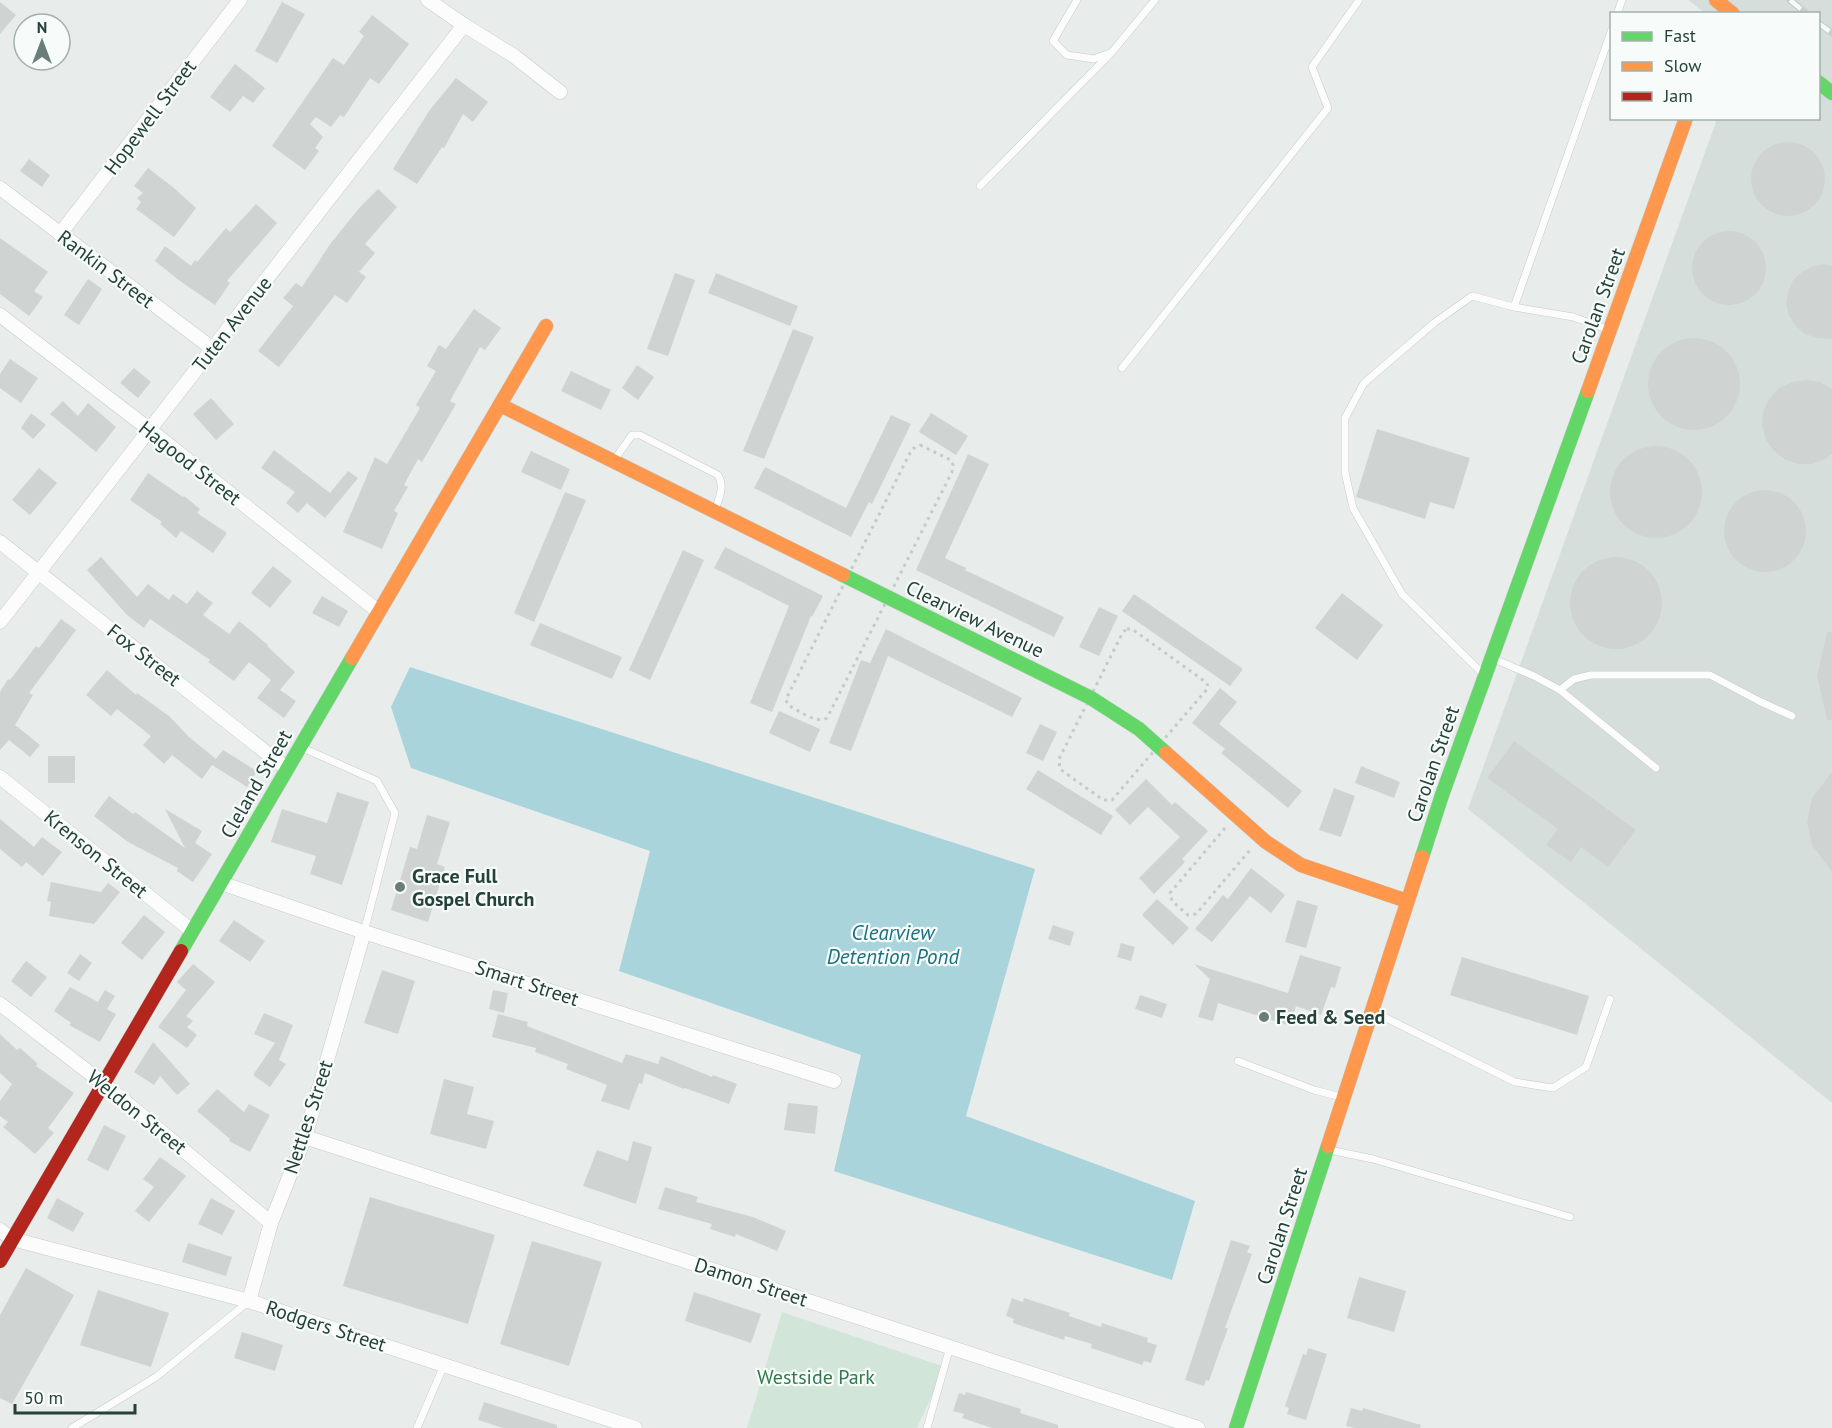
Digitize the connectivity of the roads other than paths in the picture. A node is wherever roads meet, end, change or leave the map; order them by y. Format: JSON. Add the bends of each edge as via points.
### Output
{"nodes":[{"id":1,"x":240,"y":0,"type":"edge"},
{"id":2,"x":428,"y":0,"type":"edge"},
{"id":3,"x":1077,"y":0,"type":"edge"},
{"id":4,"x":1155,"y":0,"type":"edge"},
{"id":5,"x":1359,"y":0,"type":"edge"},
{"id":6,"x":464,"y":25,"type":"junction"},
{"id":7,"x":1610,"y":32,"type":"edge"},
{"id":8,"x":1112,"y":52,"type":"junction"},
{"id":9,"x":1820,"y":84,"type":"edge"},
{"id":10,"x":560,"y":92,"type":"dead end"},
{"id":11,"x":1832,"y":93,"type":"edge"},
{"id":12,"x":1685,"y":120,"type":"edge"},
{"id":13,"x":980,"y":186,"type":"dead end"},
{"id":14,"x":0,"y":188,"type":"edge"},
{"id":15,"x":60,"y":234,"type":"junction"},
{"id":16,"x":1514,"y":307,"type":"junction"},
{"id":17,"x":0,"y":315,"type":"edge"},
{"id":18,"x":546,"y":326,"type":"dead end"},
{"id":19,"x":1610,"y":331,"type":"junction"},
{"id":20,"x":213,"y":349,"type":"junction"},
{"id":21,"x":1122,"y":368,"type":"dead end"},
{"id":22,"x":500,"y":405,"type":"junction"},
{"id":23,"x":150,"y":430,"type":"junction"},
{"id":24,"x":614,"y":461,"type":"junction"},
{"id":25,"x":715,"y":511,"type":"junction"},
{"id":26,"x":0,"y":542,"type":"edge"},
{"id":27,"x":38,"y":571,"type":"junction"},
{"id":28,"x":379,"y":612,"type":"junction"},
{"id":29,"x":0,"y":622,"type":"edge"},
{"id":30,"x":1491,"y":658,"type":"junction"},
{"id":31,"x":1485,"y":676,"type":"junction"},
{"id":32,"x":1560,"y":690,"type":"junction"},
{"id":33,"x":1792,"y":716,"type":"dead end"},
{"id":34,"x":301,"y":746,"type":"junction"},
{"id":35,"x":1656,"y":768,"type":"dead end"},
{"id":36,"x":287,"y":769,"type":"junction"},
{"id":37,"x":0,"y":777,"type":"edge"},
{"id":38,"x":221,"y":883,"type":"junction"},
{"id":39,"x":1407,"y":901,"type":"junction"},
{"id":40,"x":192,"y":931,"type":"junction"},
{"id":41,"x":364,"y":932,"type":"junction"},
{"id":42,"x":1610,"y":999,"type":"dead end"},
{"id":43,"x":0,"y":1004,"type":"edge"},
{"id":44,"x":1372,"y":1011,"type":"junction"},
{"id":45,"x":1238,"y":1060,"type":"dead end"},
{"id":46,"x":834,"y":1081,"type":"dead end"},
{"id":47,"x":104,"y":1084,"type":"junction"},
{"id":48,"x":1343,"y":1098,"type":"junction"},
{"id":49,"x":304,"y":1137,"type":"junction"},
{"id":50,"x":1327,"y":1149,"type":"junction"},
{"id":51,"x":1570,"y":1218,"type":"dead end"},
{"id":52,"x":271,"y":1223,"type":"junction"},
{"id":53,"x":0,"y":1230,"type":"edge"},
{"id":54,"x":12,"y":1239,"type":"junction"},
{"id":55,"x":0,"y":1261,"type":"edge"},
{"id":56,"x":249,"y":1301,"type":"junction"},
{"id":57,"x":950,"y":1347,"type":"junction"},
{"id":58,"x":444,"y":1365,"type":"junction"},
{"id":59,"x":72,"y":1428,"type":"edge"},
{"id":60,"x":417,"y":1428,"type":"edge"},
{"id":61,"x":635,"y":1428,"type":"edge"},
{"id":62,"x":927,"y":1428,"type":"edge"},
{"id":63,"x":1198,"y":1428,"type":"edge"},
{"id":64,"x":1236,"y":1428,"type":"edge"}],
"edges":[{"from":1,"to":15,"type":"street","name":"Hopewell Street"},
{"from":2,"to":6,"type":"street"},
{"from":3,"to":8,"type":"lane","via":[[1053,42],[1067,55],[1094,59]]},
{"from":4,"to":8,"type":"lane"},
{"from":5,"to":21,"type":"lane","via":[[1312,67],[1328,108]]},
{"from":6,"to":10,"type":"street","via":[[514,56]]},
{"from":6,"to":20,"type":"street","name":"Tuten Avenue"},
{"from":7,"to":16,"type":"lane"},
{"from":8,"to":13,"type":"lane"},
{"from":9,"to":11,"type":"street"},
{"from":12,"to":19,"type":"street","name":"Carolan Street"},
{"from":14,"to":15,"type":"street","name":"Rankin Street"},
{"from":15,"to":20,"type":"street","name":"Rankin Street"},
{"from":16,"to":19,"type":"lane","via":[[1573,317]]},
{"from":16,"to":31,"type":"lane","via":[[1472,296],[1364,383],[1345,418],[1345,472],[1353,508],[1402,594]]},
{"from":17,"to":23,"type":"street","name":"Hagood Street"},
{"from":18,"to":22,"type":"street","name":"Cleland Street"},
{"from":19,"to":30,"type":"street","name":"Carolan Street"},
{"from":20,"to":23,"type":"street","name":"Tuten Avenue"},
{"from":22,"to":24,"type":"street","name":"Clearview Avenue"},
{"from":22,"to":28,"type":"street","name":"Cleland Street"},
{"from":23,"to":27,"type":"street","name":"Tuten Avenue"},
{"from":23,"to":28,"type":"street","name":"Hagood Street"},
{"from":24,"to":25,"type":"street","name":"Clearview Avenue"},
{"from":24,"to":25,"type":"lane","via":[[628,438],[640,435],[718,475],[722,490]]},
{"from":25,"to":39,"type":"street","name":"Clearview Avenue","via":[[1091,698],[1139,729],[1261,837],[1301,865]]},
{"from":26,"to":27,"type":"street","name":"Fox Street"},
{"from":27,"to":29,"type":"street","name":"Tuten Avenue"},
{"from":27,"to":36,"type":"street","name":"Fox Street"},
{"from":28,"to":34,"type":"street","name":"Cleland Street"},
{"from":30,"to":31,"type":"street","name":"Carolan Street"},
{"from":30,"to":32,"type":"lane"},
{"from":31,"to":39,"type":"street","name":"Carolan Street"},
{"from":32,"to":33,"type":"lane","via":[[1574,679],[1591,675],[1710,675]]},
{"from":32,"to":35,"type":"lane"},
{"from":34,"to":36,"type":"street","name":"Cleland Street"},
{"from":34,"to":41,"type":"lane","via":[[377,781],[395,813]]},
{"from":36,"to":38,"type":"street","name":"Cleland Street"},
{"from":37,"to":40,"type":"street","name":"Krenson Street"},
{"from":38,"to":40,"type":"street","name":"Cleland Street"},
{"from":38,"to":41,"type":"street","name":"Smart Street"},
{"from":39,"to":44,"type":"street","name":"Carolan Street"},
{"from":40,"to":47,"type":"street","name":"Cleland Street"},
{"from":41,"to":46,"type":"street","name":"Smart Street"},
{"from":41,"to":49,"type":"street","name":"Nettles Street"},
{"from":42,"to":44,"type":"lane","via":[[1586,1067],[1553,1088],[1515,1082]]},
{"from":43,"to":47,"type":"street","name":"Weldon Street"},
{"from":44,"to":48,"type":"street","name":"Carolan Street"},
{"from":45,"to":48,"type":"lane"},
{"from":47,"to":52,"type":"street","name":"Weldon Street"},
{"from":47,"to":54,"type":"street","name":"Cleland Street"},
{"from":48,"to":50,"type":"street","name":"Carolan Street"},
{"from":49,"to":52,"type":"street","name":"Nettles Street"},
{"from":49,"to":57,"type":"street","name":"Damon Street"},
{"from":50,"to":51,"type":"lane"},
{"from":50,"to":64,"type":"street","name":"Carolan Street"},
{"from":52,"to":56,"type":"street","name":"Nettles Street"},
{"from":53,"to":54,"type":"street"},
{"from":54,"to":55,"type":"street","name":"Cleland Street"},
{"from":54,"to":56,"type":"street","name":"Rodgers Street"},
{"from":56,"to":58,"type":"street","name":"Rodgers Street"},
{"from":56,"to":59,"type":"lane","via":[[156,1377]]},
{"from":57,"to":62,"type":"lane"},
{"from":57,"to":63,"type":"street","name":"Damon Street"},
{"from":58,"to":60,"type":"lane"},
{"from":58,"to":61,"type":"street","name":"Rodgers Street"}]}
